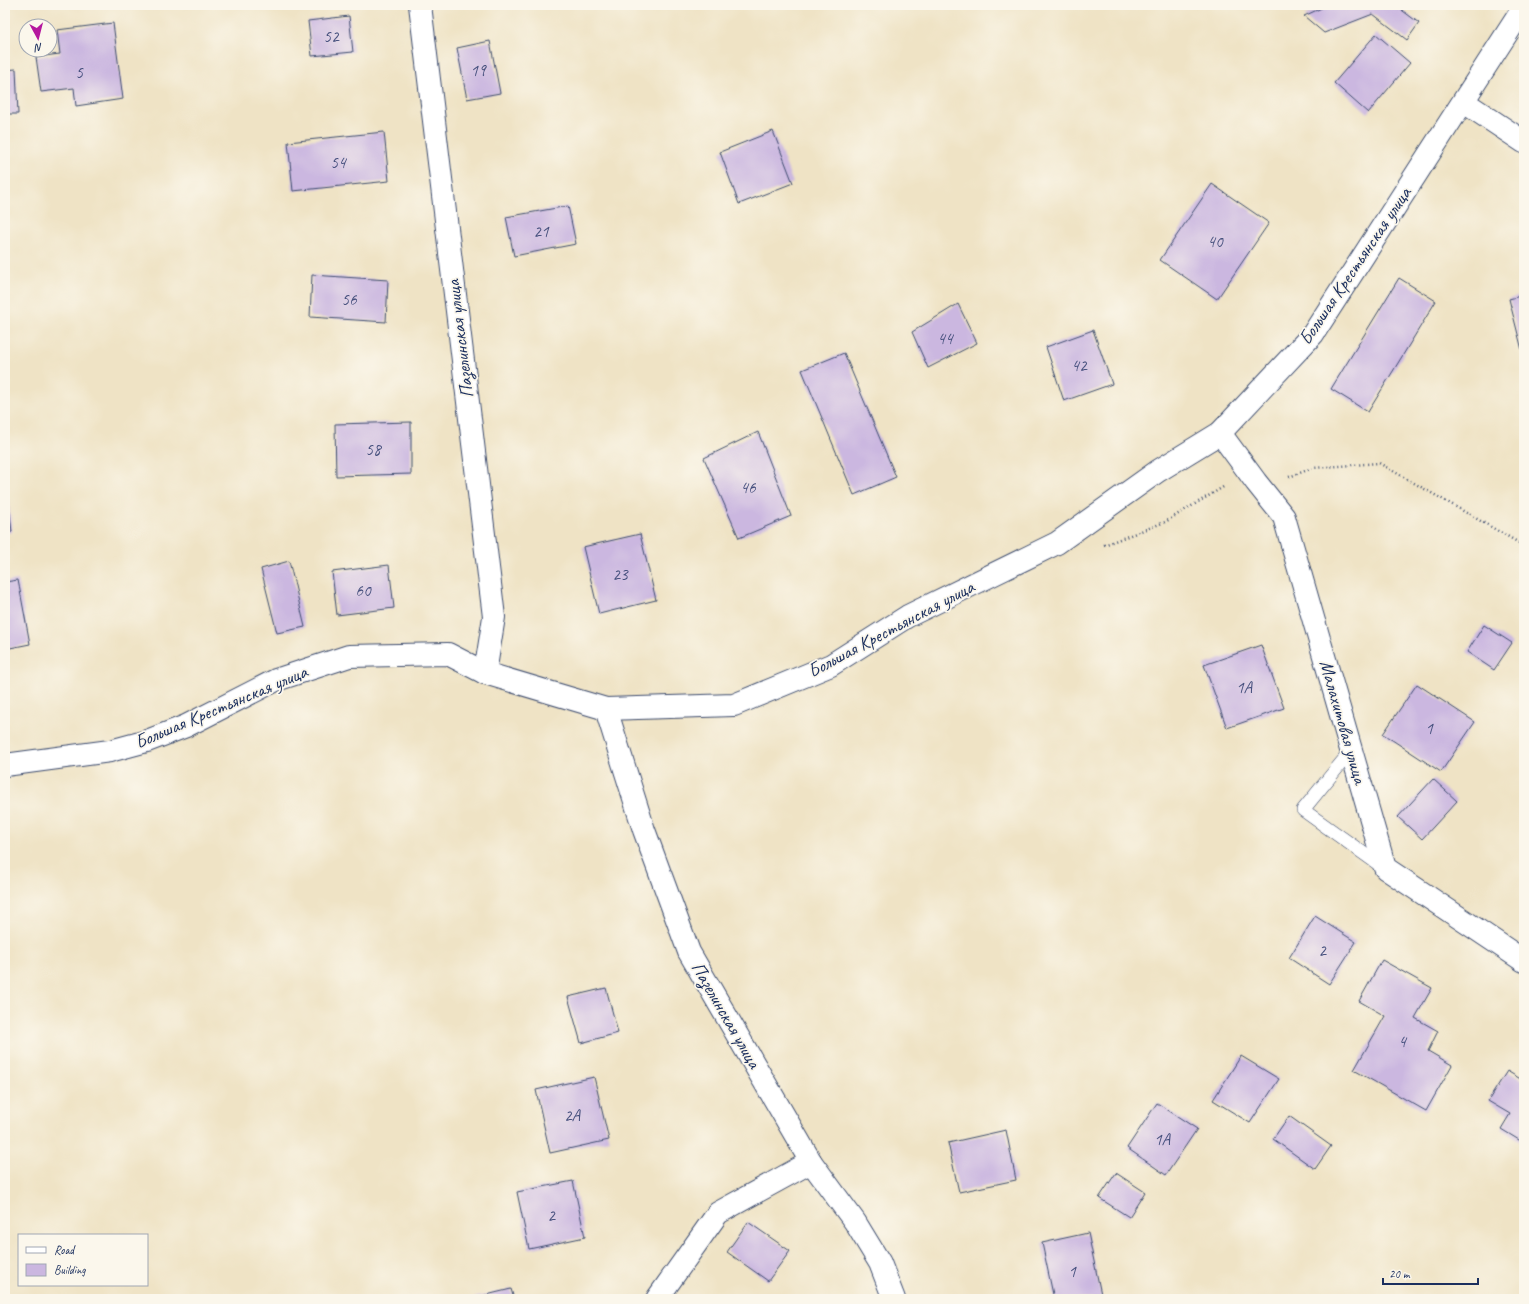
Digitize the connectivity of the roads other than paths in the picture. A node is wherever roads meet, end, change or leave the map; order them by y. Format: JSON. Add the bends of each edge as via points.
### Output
{"nodes":[{"id":1,"x":420,"y":5,"type":"edge"},
{"id":2,"x":1524,"y":7,"type":"edge"},
{"id":3,"x":1464,"y":102,"type":"junction"},
{"id":4,"x":1524,"y":142,"type":"edge"},
{"id":5,"x":1220,"y":433,"type":"junction"},
{"id":6,"x":484,"y":673,"type":"junction"},
{"id":7,"x":606,"y":709,"type":"junction"},
{"id":8,"x":1351,"y":751,"type":"junction"},
{"id":9,"x":5,"y":765,"type":"edge"},
{"id":10,"x":1385,"y":868,"type":"junction"},
{"id":11,"x":1524,"y":961,"type":"edge"},
{"id":12,"x":811,"y":1162,"type":"junction"},
{"id":13,"x":658,"y":1299,"type":"edge"},
{"id":14,"x":894,"y":1299,"type":"edge"}],
"edges":[{"from":1,"to":6,"type":"street","name":"Пазелинская улица","via":[[494,617]]},
{"from":2,"to":3,"type":"street","name":"Большая Крестьянская улица"},
{"from":3,"to":4,"type":"street"},
{"from":3,"to":5,"type":"street","name":"Большая Крестьянская улица","via":[[1313,334]]},
{"from":5,"to":7,"type":"street","name":"Большая Крестьянская улица","via":[[1158,471],[1057,543],[908,616],[831,665],[734,705]]},
{"from":5,"to":8,"type":"street","name":"Малахитовая улица","via":[[1284,517]]},
{"from":6,"to":7,"type":"street","name":"Большая Крестьянская улица"},
{"from":6,"to":9,"type":"street","name":"Большая Крестьянская улица","via":[[448,654],[349,656],[276,680],[186,726],[147,742],[110,751]]},
{"from":7,"to":12,"type":"street","name":"Пазелинская улица","via":[[644,830],[689,952]]},
{"from":8,"to":10,"type":"street","name":"Малахитовая улица"},
{"from":8,"to":10,"type":"lane","via":[[1303,810]]},
{"from":10,"to":11,"type":"street"},
{"from":12,"to":13,"type":"street","via":[[718,1213]]},
{"from":12,"to":14,"type":"street","name":"Пазелинская улица","via":[[855,1222],[880,1263]]}]}
